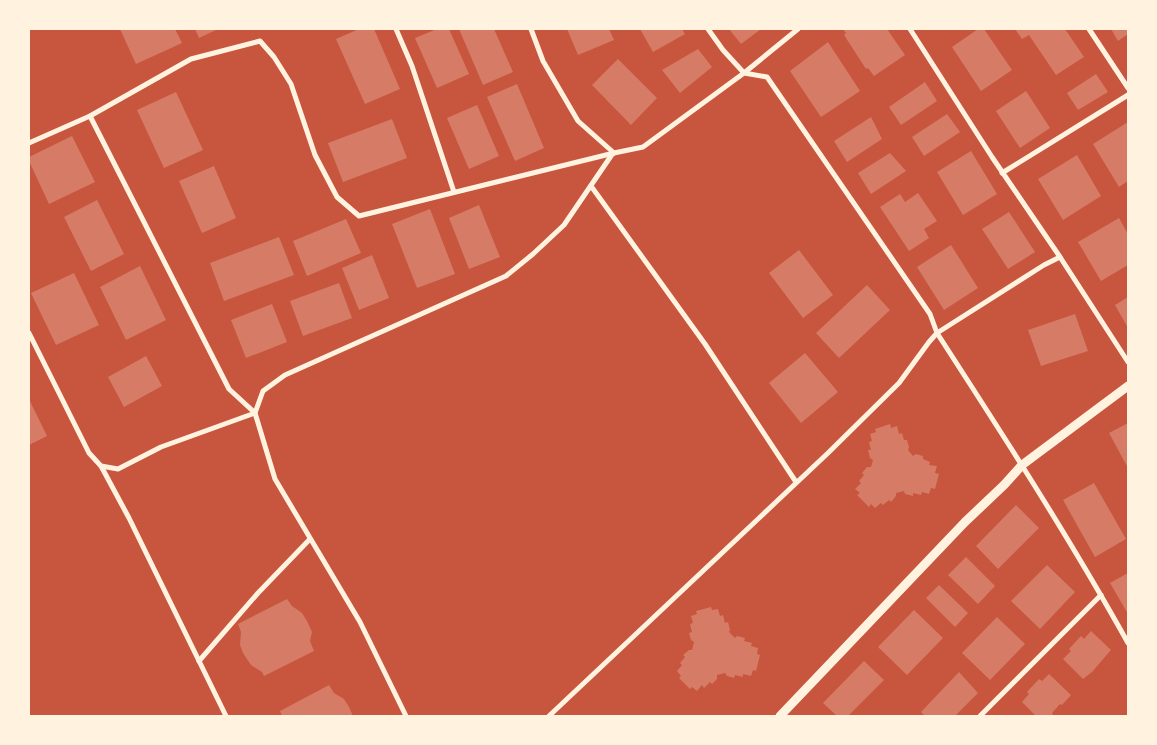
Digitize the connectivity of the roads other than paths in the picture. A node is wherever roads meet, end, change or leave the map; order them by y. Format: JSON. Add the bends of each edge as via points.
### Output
{"nodes":[{"id":1,"x":396,"y":29,"type":"edge"},
{"id":2,"x":531,"y":29,"type":"edge"},
{"id":3,"x":708,"y":29,"type":"edge"},
{"id":4,"x":798,"y":29,"type":"edge"},
{"id":5,"x":910,"y":29,"type":"edge"},
{"id":6,"x":1088,"y":29,"type":"edge"},
{"id":7,"x":744,"y":72,"type":"junction"},
{"id":8,"x":1128,"y":88,"type":"edge"},
{"id":9,"x":1128,"y":95,"type":"edge"},
{"id":10,"x":90,"y":116,"type":"junction"},
{"id":11,"x":29,"y":143,"type":"edge"},
{"id":12,"x":614,"y":153,"type":"junction"},
{"id":13,"x":1002,"y":173,"type":"junction"},
{"id":14,"x":591,"y":186,"type":"junction"},
{"id":15,"x":454,"y":192,"type":"junction"},
{"id":16,"x":1060,"y":257,"type":"junction"},
{"id":17,"x":29,"y":333,"type":"edge"},
{"id":18,"x":937,"y":333,"type":"junction"},
{"id":19,"x":1128,"y":362,"type":"edge"},
{"id":20,"x":1128,"y":386,"type":"edge"},
{"id":21,"x":255,"y":413,"type":"junction"},
{"id":22,"x":1022,"y":465,"type":"junction"},
{"id":23,"x":101,"y":466,"type":"junction"},
{"id":24,"x":796,"y":482,"type":"junction"},
{"id":25,"x":310,"y":539,"type":"junction"},
{"id":26,"x":1101,"y":595,"type":"junction"},
{"id":27,"x":1128,"y":643,"type":"edge"},
{"id":28,"x":199,"y":661,"type":"junction"},
{"id":29,"x":551,"y":715,"type":"edge"},
{"id":30,"x":226,"y":716,"type":"edge"},
{"id":31,"x":406,"y":716,"type":"edge"},
{"id":32,"x":559,"y":716,"type":"edge"},
{"id":33,"x":780,"y":716,"type":"edge"},
{"id":34,"x":980,"y":716,"type":"edge"}],
"edges":[{"from":1,"to":15,"type":"street","via":[[412,66]]},
{"from":2,"to":12,"type":"street","via":[[543,61],[578,121]]},
{"from":3,"to":7,"type":"street"},
{"from":4,"to":7,"type":"street"},
{"from":5,"to":13,"type":"street"},
{"from":6,"to":8,"type":"street"},
{"from":7,"to":12,"type":"street","via":[[643,147]]},
{"from":7,"to":18,"type":"street","via":[[767,77],[930,314]]},
{"from":9,"to":13,"type":"street"},
{"from":10,"to":11,"type":"street"},
{"from":10,"to":15,"type":"street","via":[[191,59],[260,41],[291,84],[315,155],[337,197],[359,216]]},
{"from":10,"to":21,"type":"street","via":[[229,389]]},
{"from":12,"to":14,"type":"street"},
{"from":12,"to":15,"type":"street"},
{"from":13,"to":16,"type":"street"},
{"from":14,"to":21,"type":"street","via":[[564,224],[506,276],[285,375],[263,391]]},
{"from":14,"to":24,"type":"street","via":[[705,344]]},
{"from":16,"to":18,"type":"street"},
{"from":16,"to":19,"type":"street"},
{"from":17,"to":23,"type":"street","via":[[89,453]]},
{"from":18,"to":22,"type":"street"},
{"from":18,"to":24,"type":"street","via":[[899,382]]},
{"from":20,"to":22,"type":"street"},
{"from":21,"to":23,"type":"street","via":[[161,447],[118,469]]},
{"from":21,"to":25,"type":"street","via":[[275,479]]},
{"from":22,"to":26,"type":"street"},
{"from":22,"to":33,"type":"street"},
{"from":23,"to":28,"type":"street","via":[[130,518]]},
{"from":24,"to":29,"type":"street"},
{"from":25,"to":28,"type":"street"},
{"from":25,"to":31,"type":"street","via":[[360,622]]},
{"from":26,"to":27,"type":"street"},
{"from":26,"to":34,"type":"street"},
{"from":28,"to":30,"type":"street"},
{"from":29,"to":32,"type":"street"}]}
